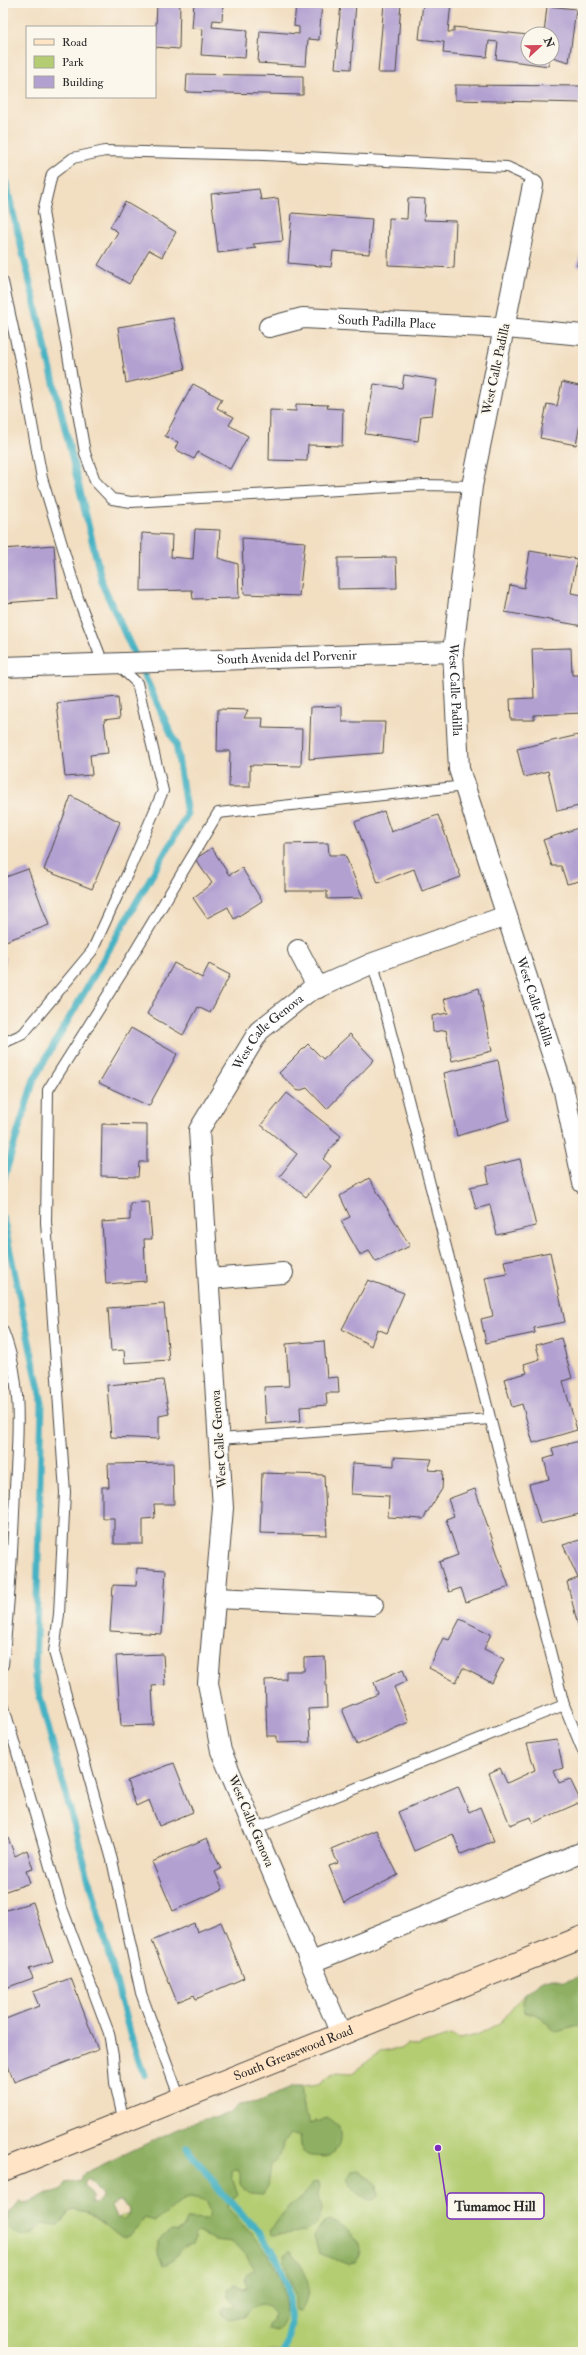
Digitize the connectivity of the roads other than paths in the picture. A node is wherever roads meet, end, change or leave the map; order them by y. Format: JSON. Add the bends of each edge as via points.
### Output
{"nodes":[{"id":1,"x":533,"y":185,"type":"joint"},
{"id":2,"x":3,"y":282,"type":"edge"},
{"id":3,"x":269,"y":327,"type":"dead end"},
{"id":4,"x":506,"y":328,"type":"junction"},
{"id":5,"x":583,"y":335,"type":"edge"},
{"id":6,"x":472,"y":486,"type":"junction"},
{"id":7,"x":453,"y":652,"type":"junction"},
{"id":8,"x":113,"y":663,"type":"junction"},
{"id":9,"x":3,"y":667,"type":"edge"},
{"id":10,"x":465,"y":786,"type":"junction"},
{"id":11,"x":506,"y":916,"type":"junction"},
{"id":12,"x":298,"y":950,"type":"dead end"},
{"id":13,"x":373,"y":963,"type":"junction"},
{"id":14,"x":318,"y":988,"type":"junction"},
{"id":15,"x":3,"y":1043,"type":"edge"},
{"id":16,"x":583,"y":1183,"type":"edge"},
{"id":17,"x":283,"y":1273,"type":"dead end"},
{"id":18,"x":209,"y":1279,"type":"junction"},
{"id":19,"x":3,"y":1330,"type":"edge"},
{"id":20,"x":490,"y":1419,"type":"junction"},
{"id":21,"x":219,"y":1439,"type":"junction"},
{"id":22,"x":215,"y":1598,"type":"junction"},
{"id":23,"x":373,"y":1605,"type":"dead end"},
{"id":24,"x":3,"y":1666,"type":"edge"},
{"id":25,"x":3,"y":1704,"type":"edge"},
{"id":26,"x":564,"y":1705,"type":"junction"},
{"id":27,"x":583,"y":1751,"type":"edge"},
{"id":28,"x":254,"y":1829,"type":"junction"},
{"id":29,"x":583,"y":1852,"type":"edge"},
{"id":30,"x":583,"y":1937,"type":"edge"},
{"id":31,"x":312,"y":1962,"type":"junction"},
{"id":32,"x":341,"y":2034,"type":"junction"},
{"id":33,"x":180,"y":2099,"type":"junction"},
{"id":34,"x":124,"y":2122,"type":"junction"},
{"id":35,"x":3,"y":2170,"type":"edge"}],
"edges":[{"from":1,"to":4,"type":"street","name":"West Calle Padilla"},
{"from":1,"to":6,"type":"lane","via":[[529,177],[507,167],[264,155],[105,151],[73,158],[52,174],[43,212],[85,453],[95,481],[112,499],[131,502],[424,485]]},
{"from":2,"to":8,"type":"lane","via":[[42,478],[78,598]]},
{"from":3,"to":4,"type":"street","name":"South Padilla Place","via":[[302,318]]},
{"from":4,"to":5,"type":"street","name":"South Padilla Place"},
{"from":4,"to":6,"type":"street","name":"West Calle Padilla"},
{"from":6,"to":7,"type":"street","name":"West Calle Padilla"},
{"from":7,"to":8,"type":"street","name":"South Avenida del Porvenir"},
{"from":7,"to":10,"type":"street","name":"West Calle Padilla","via":[[460,769]]},
{"from":8,"to":9,"type":"street"},
{"from":8,"to":15,"type":"lane","via":[[136,683],[163,791],[92,951],[23,1034]]},
{"from":10,"to":11,"type":"street","name":"West Calle Padilla"},
{"from":10,"to":33,"type":"lane","via":[[218,813],[48,1090],[46,1222],[64,1492],[59,1614],[54,1652],[112,1860],[141,1993]]},
{"from":11,"to":13,"type":"street","name":"West Calle Genova"},
{"from":11,"to":16,"type":"street","name":"West Calle Padilla","via":[[564,1091]]},
{"from":12,"to":14,"type":"street"},
{"from":13,"to":14,"type":"street","name":"West Calle Genova"},
{"from":13,"to":20,"type":"lane"},
{"from":14,"to":18,"type":"street","name":"West Calle Genova","via":[[308,992],[259,1031],[200,1130]]},
{"from":17,"to":18,"type":"street"},
{"from":18,"to":21,"type":"street","name":"West Calle Genova"},
{"from":19,"to":24,"type":"lane","via":[[10,1348],[19,1410],[12,1576]]},
{"from":20,"to":21,"type":"lane"},
{"from":20,"to":26,"type":"lane"},
{"from":21,"to":22,"type":"street","name":"West Calle Genova","via":[[223,1508]]},
{"from":22,"to":23,"type":"street"},
{"from":22,"to":28,"type":"street","name":"West Calle Genova","via":[[208,1683],[221,1751]]},
{"from":25,"to":34,"type":"lane","via":[[62,1908],[109,2033],[114,2056],[114,2083]]},
{"from":26,"to":27,"type":"lane"},
{"from":26,"to":28,"type":"lane"},
{"from":28,"to":31,"type":"street","name":"West Calle Genova"},
{"from":29,"to":31,"type":"street"},
{"from":30,"to":32,"type":"main road","name":"South Greasewood Road"},
{"from":31,"to":32,"type":"street","name":"West Calle Genova"},
{"from":32,"to":33,"type":"main road","name":"South Greasewood Road"},
{"from":33,"to":34,"type":"main road","name":"South Greasewood Road"},
{"from":34,"to":35,"type":"main road","name":"South Greasewood Road"}]}
